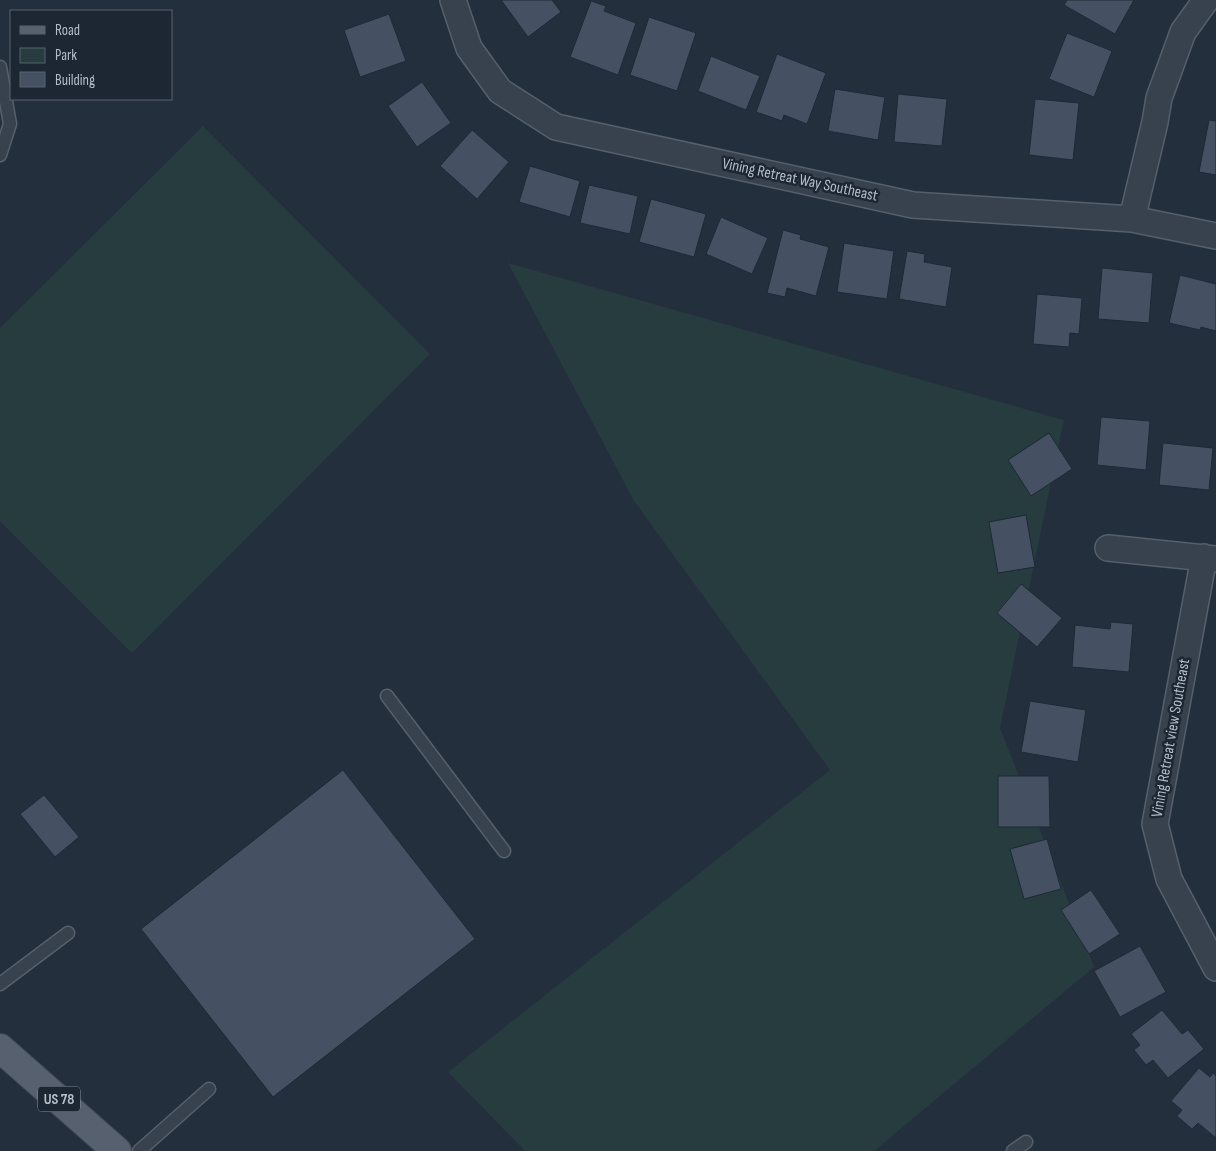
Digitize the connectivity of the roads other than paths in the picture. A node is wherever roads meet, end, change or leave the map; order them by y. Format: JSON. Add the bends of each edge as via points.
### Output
{"nodes":[{"id":1,"x":453,"y":0,"type":"edge"},
{"id":2,"x":1206,"y":0,"type":"edge"},
{"id":3,"x":0,"y":67,"type":"edge"},
{"id":4,"x":0,"y":155,"type":"edge"},
{"id":5,"x":1132,"y":219,"type":"junction"},
{"id":6,"x":1216,"y":236,"type":"edge"},
{"id":7,"x":1108,"y":548,"type":"dead end"},
{"id":8,"x":1210,"y":558,"type":"edge"},
{"id":9,"x":387,"y":696,"type":"dead end"},
{"id":10,"x":504,"y":851,"type":"dead end"},
{"id":11,"x":68,"y":933,"type":"dead end"},
{"id":12,"x":1216,"y":968,"type":"edge"},
{"id":13,"x":0,"y":984,"type":"edge"},
{"id":14,"x":0,"y":1048,"type":"edge"},
{"id":15,"x":209,"y":1089,"type":"dead end"},
{"id":16,"x":1026,"y":1142,"type":"dead end"},
{"id":17,"x":117,"y":1151,"type":"edge"},
{"id":18,"x":139,"y":1151,"type":"edge"},
{"id":19,"x":1013,"y":1151,"type":"edge"}],
"edges":[{"from":1,"to":5,"type":"street","name":"Vining Retreat Way Southeast","via":[[469,48],[500,92],[556,127],[912,205]]},
{"from":2,"to":5,"type":"street","via":[[1183,32],[1159,98]]},
{"from":3,"to":4,"type":"lane","via":[[10,124]]},
{"from":5,"to":6,"type":"street","name":"Vining Retreat Way Southeast"},
{"from":7,"to":8,"type":"street"},
{"from":8,"to":12,"type":"street","name":"Vining Retreat view Southeast","via":[[1155,824],[1169,879]]},
{"from":9,"to":10,"type":"lane"},
{"from":11,"to":13,"type":"lane"},
{"from":14,"to":17,"type":"main road","number":"US 78"},
{"from":15,"to":18,"type":"lane"},
{"from":16,"to":19,"type":"lane"}]}
